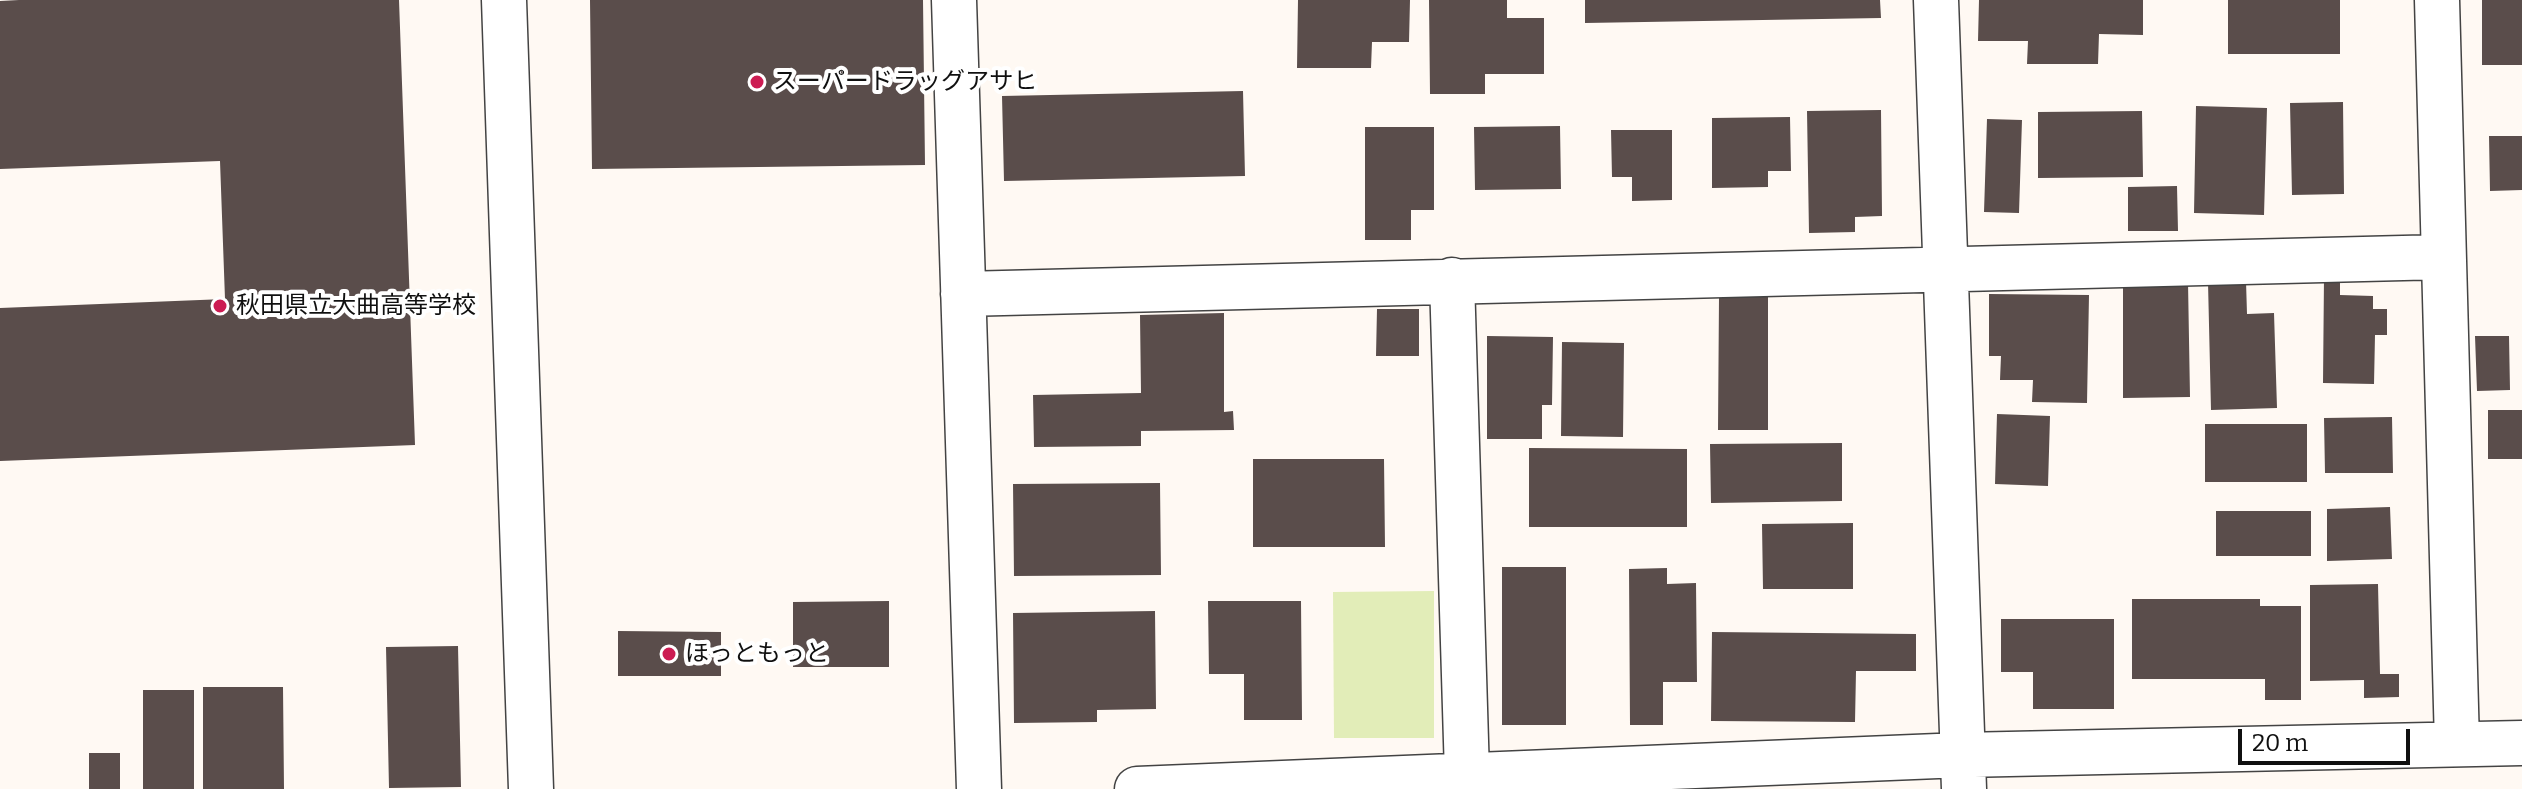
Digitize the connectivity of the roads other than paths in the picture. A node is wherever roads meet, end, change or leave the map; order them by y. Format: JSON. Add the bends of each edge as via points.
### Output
{"nodes":[{"id":1,"x":504,"y":0,"type":"edge"},
{"id":2,"x":954,"y":0,"type":"edge"},
{"id":3,"x":1936,"y":0,"type":"edge"},
{"id":4,"x":2437,"y":0,"type":"edge"},
{"id":5,"x":2443,"y":257,"type":"junction"},
{"id":6,"x":1945,"y":267,"type":"junction"},
{"id":7,"x":1452,"y":280,"type":"junction"},
{"id":8,"x":963,"y":294,"type":"junction"},
{"id":9,"x":2522,"y":743,"type":"edge"},
{"id":10,"x":2457,"y":744,"type":"junction"},
{"id":11,"x":1963,"y":772,"type":"edge"},
{"id":12,"x":1467,"y":774,"type":"junction"},
{"id":13,"x":531,"y":789,"type":"edge"},
{"id":14,"x":979,"y":789,"type":"edge"},
{"id":15,"x":1137,"y":789,"type":"edge"}],
"edges":[{"from":1,"to":13,"type":"street"},
{"from":2,"to":8,"type":"street"},
{"from":3,"to":6,"type":"street"},
{"from":4,"to":5,"type":"street"},
{"from":5,"to":6,"type":"street"},
{"from":5,"to":10,"type":"street"},
{"from":6,"to":7,"type":"street"},
{"from":6,"to":11,"type":"street"},
{"from":7,"to":8,"type":"street"},
{"from":7,"to":12,"type":"street"},
{"from":8,"to":14,"type":"street"},
{"from":9,"to":10,"type":"street"},
{"from":10,"to":11,"type":"street"},
{"from":11,"to":12,"type":"street"},
{"from":12,"to":15,"type":"street"}]}
